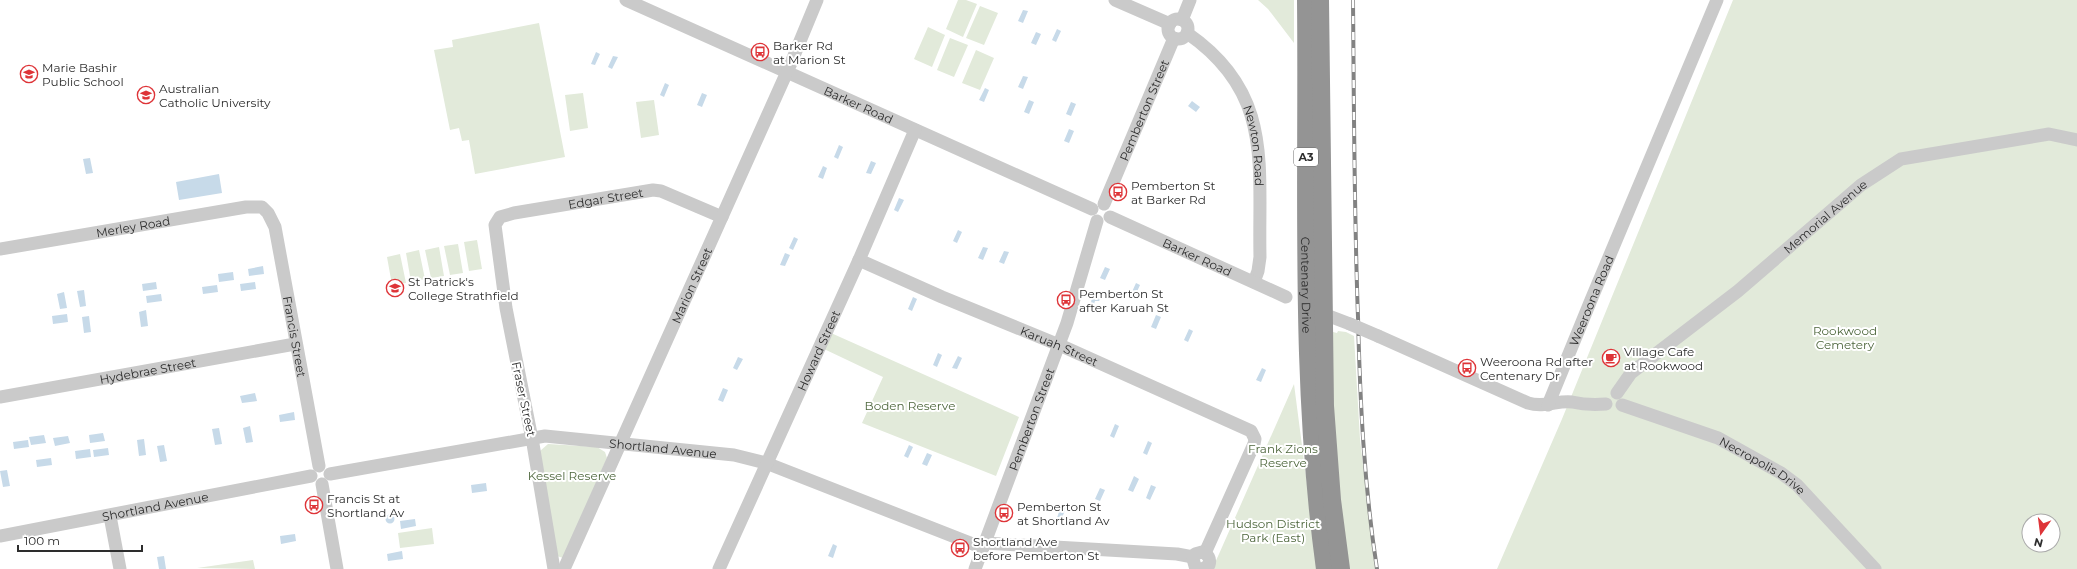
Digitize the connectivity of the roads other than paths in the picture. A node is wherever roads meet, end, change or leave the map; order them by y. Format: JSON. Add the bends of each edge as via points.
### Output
{"nodes":[{"id":1,"x":626,"y":0,"type":"edge"},
{"id":2,"x":817,"y":0,"type":"edge"},
{"id":3,"x":1115,"y":0,"type":"edge"},
{"id":4,"x":1190,"y":0,"type":"edge"},
{"id":5,"x":1306,"y":0,"type":"edge"},
{"id":6,"x":1320,"y":0,"type":"edge"},
{"id":7,"x":1717,"y":0,"type":"edge"},
{"id":8,"x":1176,"y":22,"type":"junction"},
{"id":9,"x":1187,"y":33,"type":"junction"},
{"id":10,"x":1174,"y":38,"type":"junction"},
{"id":11,"x":786,"y":73,"type":"junction"},
{"id":12,"x":914,"y":130,"type":"junction"},
{"id":13,"x":2077,"y":140,"type":"edge"},
{"id":14,"x":1104,"y":204,"type":"junction"},
{"id":15,"x":1092,"y":209,"type":"junction"},
{"id":16,"x":266,"y":210,"type":"joint"},
{"id":17,"x":722,"y":217,"type":"junction"},
{"id":18,"x":1104,"y":219,"type":"junction"},
{"id":19,"x":494,"y":230,"type":"joint"},
{"id":20,"x":0,"y":249,"type":"edge"},
{"id":21,"x":859,"y":260,"type":"junction"},
{"id":22,"x":1254,"y":282,"type":"junction"},
{"id":23,"x":1286,"y":297,"type":"dead end"},
{"id":24,"x":1315,"y":315,"type":"junction"},
{"id":25,"x":295,"y":344,"type":"junction"},
{"id":26,"x":1058,"y":345,"type":"junction"},
{"id":27,"x":0,"y":397,"type":"edge"},
{"id":28,"x":1610,"y":399,"type":"junction"},
{"id":29,"x":1548,"y":405,"type":"junction"},
{"id":30,"x":531,"y":438,"type":"junction"},
{"id":31,"x":621,"y":443,"type":"junction"},
{"id":32,"x":766,"y":463,"type":"junction"},
{"id":33,"x":319,"y":466,"type":"junction"},
{"id":34,"x":311,"y":476,"type":"junction"},
{"id":35,"x":326,"y":479,"type":"junction"},
{"id":36,"x":110,"y":516,"type":"junction"},
{"id":37,"x":0,"y":536,"type":"edge"},
{"id":38,"x":984,"y":546,"type":"junction"},
{"id":39,"x":1199,"y":560,"type":"edge"},
{"id":40,"x":120,"y":569,"type":"edge"},
{"id":41,"x":337,"y":569,"type":"edge"},
{"id":42,"x":554,"y":569,"type":"edge"},
{"id":43,"x":564,"y":569,"type":"edge"},
{"id":44,"x":719,"y":569,"type":"edge"},
{"id":45,"x":975,"y":569,"type":"edge"},
{"id":46,"x":1203,"y":569,"type":"edge"},
{"id":47,"x":1325,"y":569,"type":"edge"},
{"id":48,"x":1341,"y":569,"type":"edge"},
{"id":49,"x":1875,"y":569,"type":"edge"}],
"edges":[{"from":1,"to":11,"type":"street","name":"Barker Road"},
{"from":2,"to":11,"type":"street","name":"Marion Street"},
{"from":3,"to":8,"type":"street"},
{"from":4,"to":8,"type":"street"},
{"from":5,"to":24,"type":"highway","name":"Centenary Drive","number":"A3"},
{"from":6,"to":24,"type":"highway","name":"Centenary Drive","number":"A3"},
{"from":7,"to":29,"type":"street","name":"Weeroona Road"},
{"from":8,"to":9,"type":"street","via":[[1188,27]]},
{"from":8,"to":10,"type":"street","via":[[1169,31]]},
{"from":9,"to":10,"type":"street","via":[[1181,38]]},
{"from":9,"to":22,"type":"street","name":"Newton Road","via":[[1208,48],[1226,66],[1243,92],[1252,118],[1258,147],[1260,257]]},
{"from":10,"to":14,"type":"street","name":"Pemberton Street"},
{"from":11,"to":12,"type":"street","name":"Barker Road"},
{"from":11,"to":17,"type":"street","name":"Marion Street"},
{"from":12,"to":15,"type":"street","name":"Barker Road"},
{"from":12,"to":21,"type":"street","name":"Howard Street"},
{"from":13,"to":28,"type":"street","name":"Memorial Avenue","via":[[2049,134],[1901,159],[1862,185],[1738,291],[1631,373]]},
{"from":14,"to":15,"type":"street","via":[[1096,204]]},
{"from":14,"to":18,"type":"street","via":[[1109,208]]},
{"from":15,"to":18,"type":"street","via":[[1093,218]]},
{"from":16,"to":20,"type":"street","name":"Merley Road","via":[[258,206],[246,207]]},
{"from":16,"to":25,"type":"street","name":"Francis Street","via":[[275,227]]},
{"from":17,"to":19,"type":"street","name":"Edgar Street","via":[[654,190],[514,212],[500,217]]},
{"from":17,"to":31,"type":"street","name":"Marion Street"},
{"from":18,"to":22,"type":"street","name":"Barker Road"},
{"from":18,"to":26,"type":"street","name":"Pemberton Street"},
{"from":19,"to":30,"type":"street","name":"Fraser Street"},
{"from":21,"to":26,"type":"street","name":"Karuah Street"},
{"from":21,"to":32,"type":"street","name":"Howard Street"},
{"from":22,"to":23,"type":"street","name":"Barker Road"},
{"from":24,"to":29,"type":"street","bridge":true,"via":[[1350,324],[1528,403]]},
{"from":24,"to":47,"type":"highway","name":"Centenary Drive","number":"A3","via":[[1312,433]]},
{"from":24,"to":48,"type":"highway","name":"Centenary Drive","number":"A3"},
{"from":25,"to":27,"type":"street","name":"Hydebrae Street"},
{"from":25,"to":33,"type":"street","name":"Francis Street"},
{"from":26,"to":38,"type":"street","name":"Pemberton Street"},
{"from":26,"to":39,"type":"street","name":"Karuah Street","via":[[1251,431],[1255,439]]},
{"from":28,"to":29,"type":"street","via":[[1579,399]]},
{"from":28,"to":49,"type":"street","name":"Necropolis Drive","via":[[1623,398],[1622,405],[1718,438],[1781,473],[1802,491]]},
{"from":30,"to":31,"type":"street","name":"Shortland Avenue","via":[[555,436]]},
{"from":30,"to":35,"type":"street","name":"Shortland Avenue"},
{"from":30,"to":42,"type":"street","name":"Fraser Street"},
{"from":31,"to":32,"type":"street","name":"Shortland Avenue","via":[[734,455]]},
{"from":31,"to":43,"type":"street","name":"Marion Street"},
{"from":32,"to":38,"type":"street","name":"Shortland Avenue"},
{"from":32,"to":44,"type":"street","name":"Howard Street"},
{"from":33,"to":34,"type":"street","via":[[314,468]]},
{"from":33,"to":35,"type":"street","via":[[325,467]]},
{"from":34,"to":35,"type":"street","via":[[314,482]]},
{"from":34,"to":36,"type":"street","name":"Shortland Avenue"},
{"from":35,"to":41,"type":"street"},
{"from":36,"to":37,"type":"street","name":"Shortland Avenue"},
{"from":36,"to":40,"type":"street"},
{"from":38,"to":39,"type":"street","name":"Shortland Avenue","via":[[1177,554]]},
{"from":38,"to":45,"type":"street","name":"Pemberton Street"},
{"from":39,"to":46,"type":"street","via":[[1210,562]]}]}
